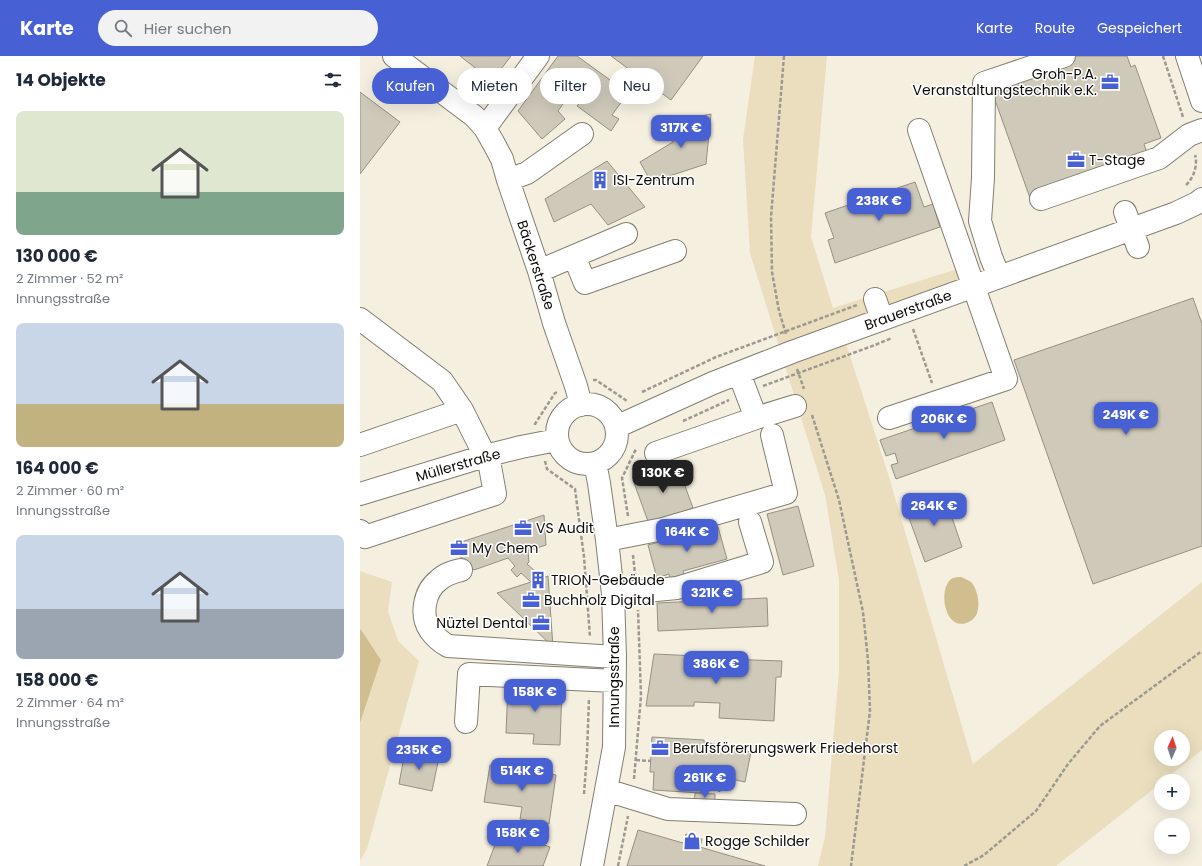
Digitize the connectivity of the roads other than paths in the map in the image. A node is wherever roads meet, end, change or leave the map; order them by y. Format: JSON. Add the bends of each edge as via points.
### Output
{"nodes":[{"id":1,"x":538,"y":56,"type":"edge"},
{"id":2,"x":1064,"y":56,"type":"edge"},
{"id":3,"x":403,"y":59,"type":"edge"},
{"id":4,"x":1193,"y":62,"type":"edge"},
{"id":5,"x":1202,"y":101,"type":"edge"},
{"id":6,"x":485,"y":128,"type":"junction"},
{"id":7,"x":919,"y":130,"type":"dead end"},
{"id":8,"x":1202,"y":130,"type":"edge"},
{"id":9,"x":582,"y":134,"type":"dead end"},
{"id":10,"x":508,"y":180,"type":"junction"},
{"id":11,"x":1041,"y":199,"type":"dead end"},
{"id":12,"x":1202,"y":199,"type":"edge"},
{"id":13,"x":626,"y":234,"type":"dead end"},
{"id":14,"x":675,"y":251,"type":"dead end"},
{"id":15,"x":574,"y":256,"type":"junction"},
{"id":16,"x":539,"y":271,"type":"junction"},
{"id":17,"x":999,"y":277,"type":"junction"},
{"id":18,"x":974,"y":286,"type":"junction"},
{"id":19,"x":875,"y":299,"type":"dead end"},
{"id":20,"x":360,"y":319,"type":"edge"},
{"id":21,"x":888,"y":328,"type":"junction"},
{"id":22,"x":743,"y":383,"type":"junction"},
{"id":23,"x":804,"y":404,"type":"road end"},
{"id":24,"x":581,"y":405,"type":"junction"},
{"id":25,"x":462,"y":410,"type":"junction"},
{"id":26,"x":756,"y":418,"type":"junction"},
{"id":27,"x":889,"y":418,"type":"dead end"},
{"id":28,"x":616,"y":427,"type":"junction"},
{"id":29,"x":772,"y":435,"type":"dead end"},
{"id":30,"x":557,"y":440,"type":"junction"},
{"id":31,"x":360,"y":445,"type":"edge"},
{"id":32,"x":647,"y":448,"type":"road end"},
{"id":33,"x":486,"y":455,"type":"junction"},
{"id":34,"x":595,"y":463,"type":"junction"},
{"id":35,"x":360,"y":494,"type":"edge"},
{"id":36,"x":750,"y":522,"type":"dead end"},
{"id":37,"x":360,"y":531,"type":"edge"},
{"id":38,"x":607,"y":540,"type":"junction"},
{"id":39,"x":461,"y":570,"type":"dead end"},
{"id":40,"x":613,"y":594,"type":"junction"},
{"id":41,"x":615,"y":657,"type":"junction"},
{"id":42,"x":615,"y":680,"type":"junction"},
{"id":43,"x":466,"y":722,"type":"dead end"},
{"id":44,"x":606,"y":790,"type":"junction"},
{"id":45,"x":795,"y":814,"type":"dead end"},
{"id":46,"x":592,"y":866,"type":"edge"}],
"edges":[{"from":1,"to":6,"type":"street"},
{"from":2,"to":17,"type":"street","via":[[984,84],[980,221]]},
{"from":3,"to":6,"type":"street","name":"Bäckerstraße","via":[[474,116]]},
{"from":4,"to":5,"type":"street"},
{"from":6,"to":10,"type":"street","name":"Bäckerstraße","via":[[502,160]]},
{"from":7,"to":18,"type":"street"},
{"from":8,"to":11,"type":"street","via":[[1189,135],[1159,158]]},
{"from":9,"to":10,"type":"street","via":[[527,173]]},
{"from":10,"to":16,"type":"street","name":"Bäckerstraße"},
{"from":12,"to":17,"type":"street","name":"Brauerstraße","via":[[1176,213]]},
{"from":13,"to":15,"type":"street"},
{"from":14,"to":15,"type":"street","via":[[585,283]]},
{"from":15,"to":16,"type":"street"},
{"from":16,"to":24,"type":"street","name":"Bäckerstraße"},
{"from":17,"to":18,"type":"street","name":"Brauerstraße"},
{"from":18,"to":21,"type":"street","name":"Brauerstraße"},
{"from":18,"to":27,"type":"street","via":[[1006,379]]},
{"from":19,"to":21,"type":"street"},
{"from":20,"to":25,"type":"street","via":[[442,381]]},
{"from":21,"to":22,"type":"street","name":"Brauerstraße","via":[[792,352]]},
{"from":22,"to":26,"type":"street"},
{"from":22,"to":28,"type":"street","name":"Brauerstraße","via":[[713,383]]},
{"from":23,"to":26,"type":"street"},
{"from":24,"to":28,"type":"street","via":[[603,409]]},
{"from":24,"to":30,"type":"street","via":[[570,409],[562,417],[557,428]]},
{"from":25,"to":31,"type":"street"},
{"from":25,"to":33,"type":"street"},
{"from":26,"to":32,"type":"street"},
{"from":28,"to":34,"type":"street","via":[[617,439],[613,450]]},
{"from":29,"to":38,"type":"street","via":[[786,493],[663,529]]},
{"from":30,"to":33,"type":"street","name":"Müllerstraße"},
{"from":30,"to":34,"type":"street","via":[[562,451],[571,460],[582,464]]},
{"from":33,"to":35,"type":"street","name":"Müllerstraße"},
{"from":33,"to":37,"type":"street","via":[[495,494],[365,536]]},
{"from":34,"to":38,"type":"street","name":"Innungsstraße"},
{"from":36,"to":40,"type":"street","via":[[762,562],[677,588]]},
{"from":38,"to":40,"type":"street","name":"Innungsstraße"},
{"from":39,"to":41,"type":"street","via":[[438,580],[430,590],[425,603],[424,616],[429,628],[437,639],[448,646]]},
{"from":40,"to":41,"type":"street","name":"Innungsstraße"},
{"from":41,"to":42,"type":"street","name":"Innungsstraße"},
{"from":42,"to":43,"type":"street","via":[[469,674]]},
{"from":42,"to":44,"type":"street","name":"Innungsstraße","via":[[614,747]]},
{"from":44,"to":45,"type":"street","via":[[668,809]]},
{"from":44,"to":46,"type":"street","name":"Innungsstraße"}]}
